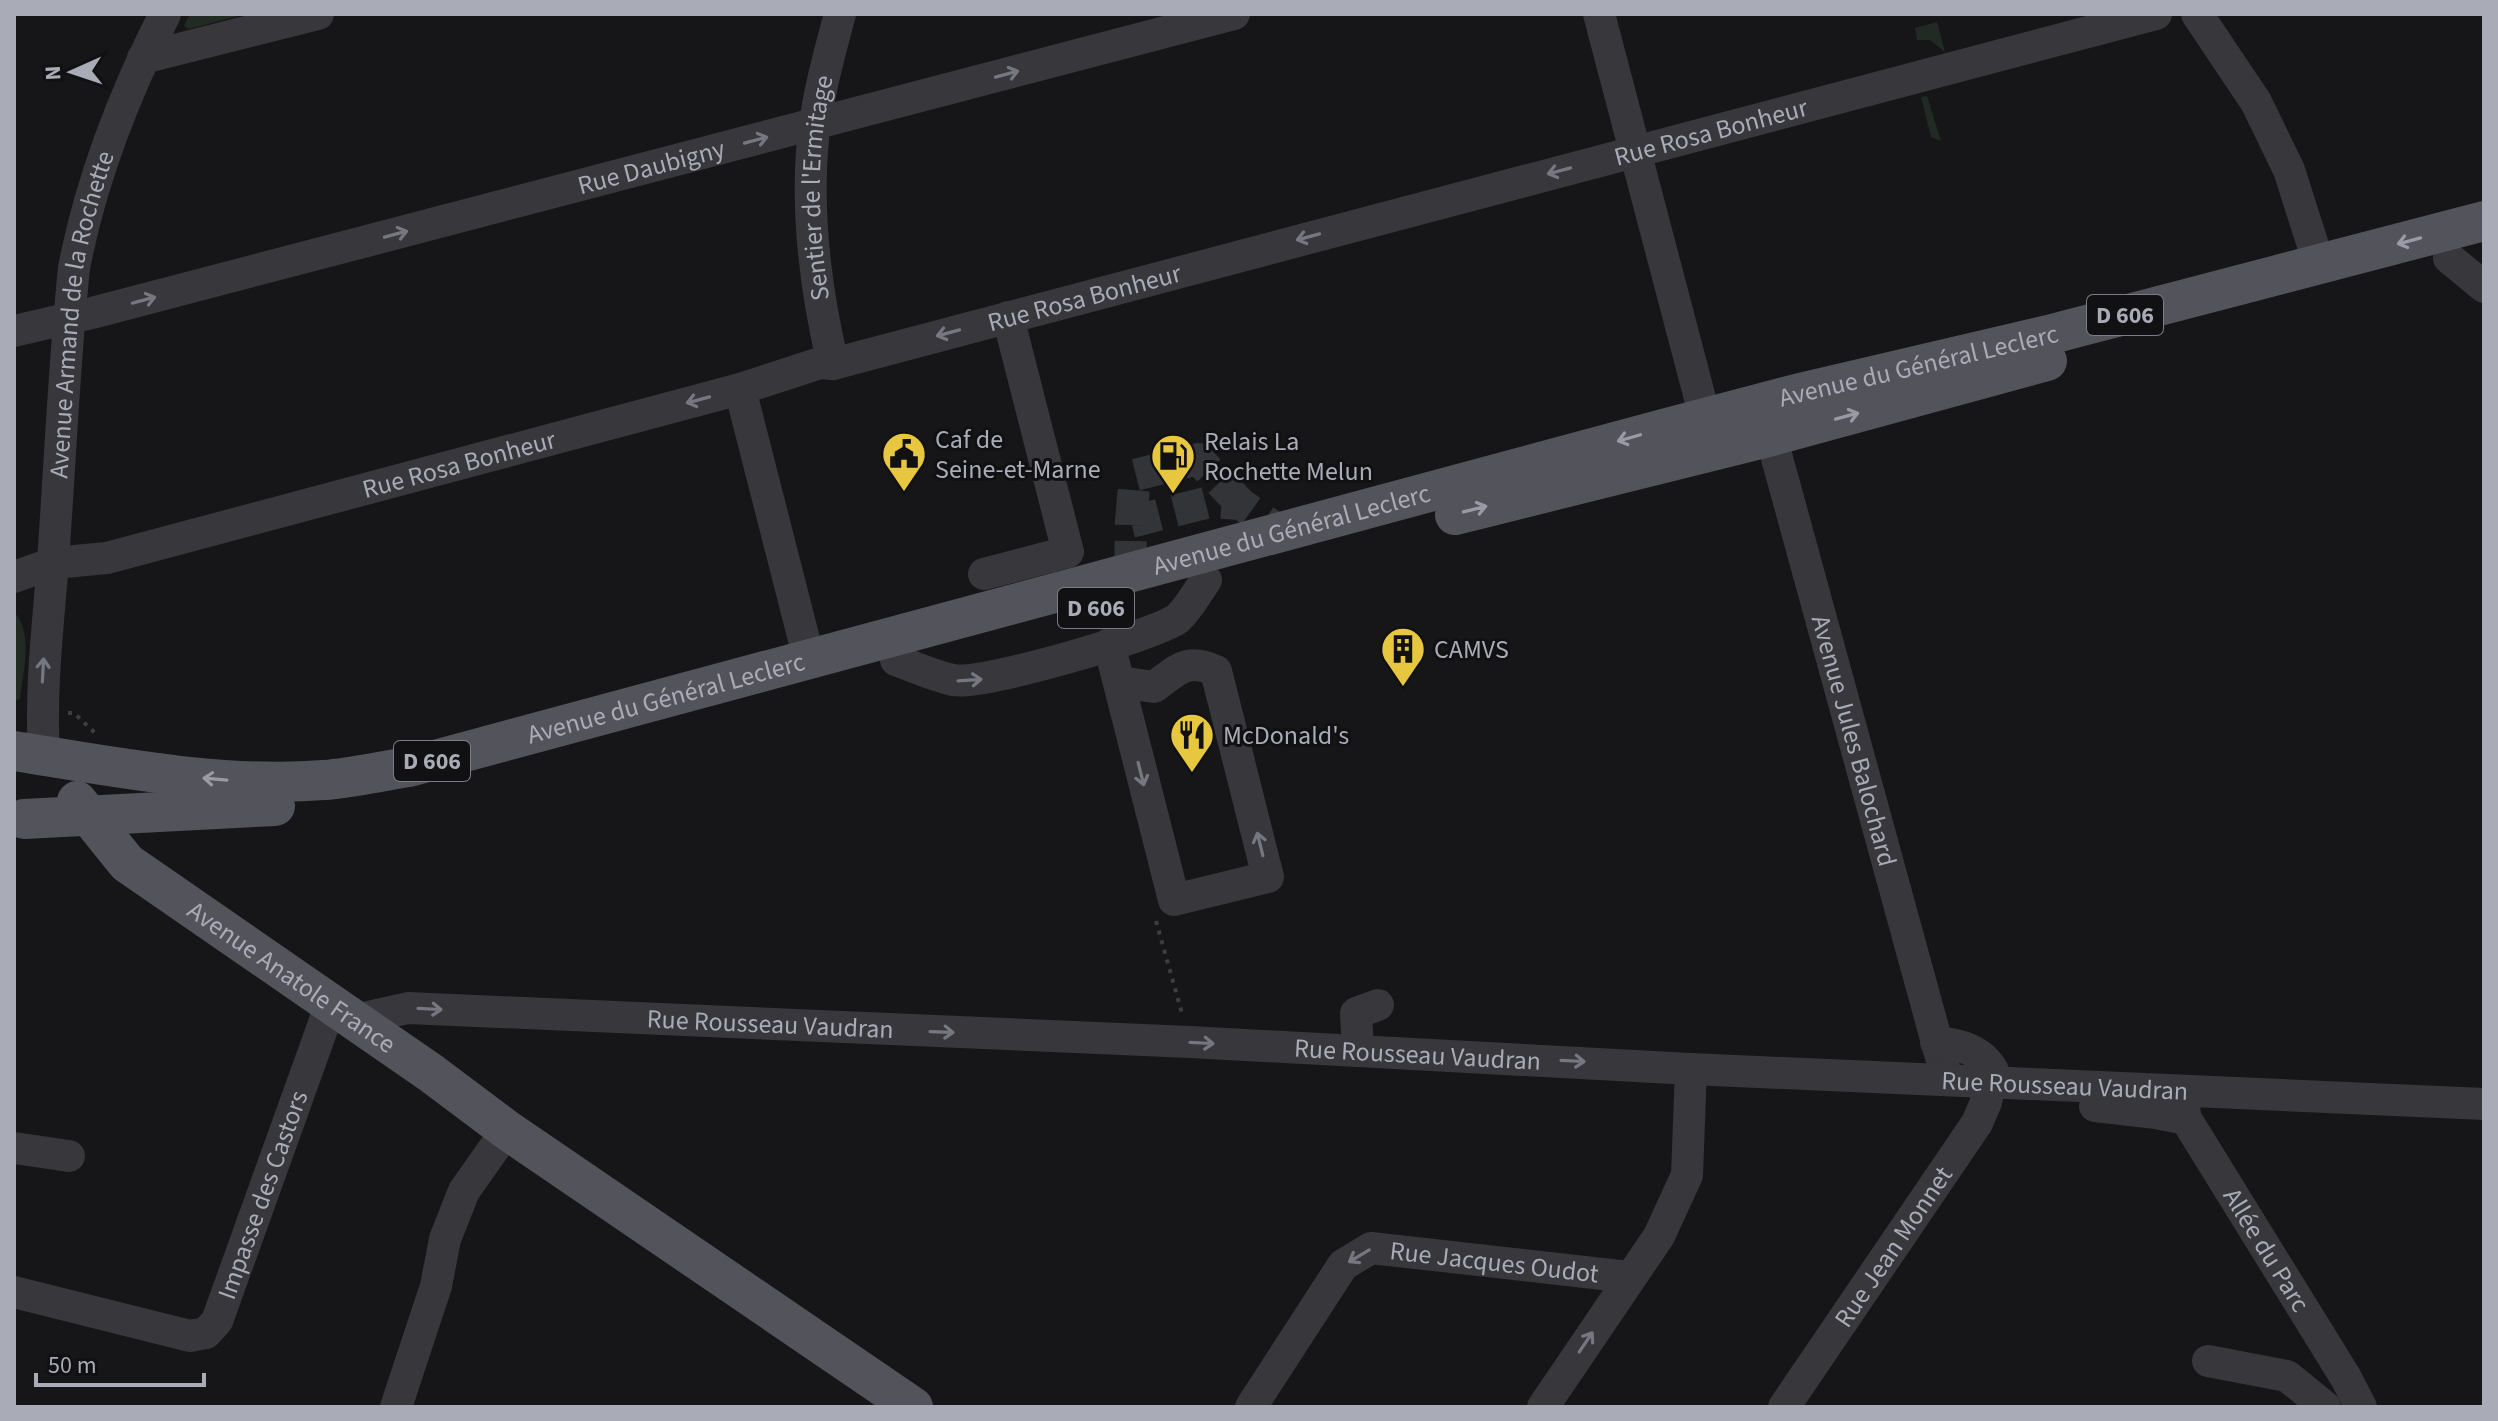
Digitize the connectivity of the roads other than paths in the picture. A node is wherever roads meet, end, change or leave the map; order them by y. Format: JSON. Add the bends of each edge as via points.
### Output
{"nodes":[{"id":1,"x":165,"y":14,"type":"edge"},
{"id":2,"x":318,"y":14,"type":"edge"},
{"id":3,"x":840,"y":14,"type":"edge"},
{"id":4,"x":1234,"y":14,"type":"edge"},
{"id":5,"x":1599,"y":14,"type":"edge"},
{"id":6,"x":2156,"y":14,"type":"edge"},
{"id":7,"x":2197,"y":14,"type":"edge"},
{"id":8,"x":143,"y":58,"type":"junction"},
{"id":9,"x":816,"y":125,"type":"junction"},
{"id":10,"x":1635,"y":152,"type":"junction"},
{"id":11,"x":2484,"y":221,"type":"edge"},
{"id":12,"x":2467,"y":254,"type":"edge"},
{"id":13,"x":2319,"y":264,"type":"junction"},
{"id":14,"x":2484,"y":287,"type":"edge"},
{"id":15,"x":1008,"y":317,"type":"junction"},
{"id":16,"x":69,"y":319,"type":"junction"},
{"id":17,"x":14,"y":331,"type":"edge"},
{"id":18,"x":833,"y":364,"type":"junction"},
{"id":19,"x":740,"y":389,"type":"junction"},
{"id":20,"x":1768,"y":419,"type":"junction"},
{"id":21,"x":1709,"y":435,"type":"junction"},
{"id":22,"x":53,"y":563,"type":"junction"},
{"id":23,"x":984,"y":574,"type":"dead end"},
{"id":24,"x":14,"y":577,"type":"edge"},
{"id":25,"x":1206,"y":580,"type":"junction"},
{"id":26,"x":14,"y":593,"type":"edge"},
{"id":27,"x":45,"y":628,"type":"junction"},
{"id":28,"x":1109,"y":644,"type":"junction"},
{"id":29,"x":809,"y":659,"type":"junction"},
{"id":30,"x":896,"y":660,"type":"junction"},
{"id":31,"x":1119,"y":682,"type":"junction"},
{"id":32,"x":1154,"y":687,"type":"junction"},
{"id":33,"x":1130,"y":733,"type":"junction"},
{"id":34,"x":24,"y":762,"type":"edge"},
{"id":35,"x":86,"y":815,"type":"junction"},
{"id":36,"x":19,"y":818,"type":"edge"},
{"id":37,"x":127,"y":863,"type":"junction"},
{"id":38,"x":1378,"y":1005,"type":"dead end"},
{"id":39,"x":342,"y":1012,"type":"junction"},
{"id":40,"x":1936,"y":1042,"type":"junction"},
{"id":41,"x":1358,"y":1051,"type":"junction"},
{"id":42,"x":1691,"y":1069,"type":"junction"},
{"id":43,"x":1947,"y":1079,"type":"junction"},
{"id":44,"x":1991,"y":1082,"type":"junction"},
{"id":45,"x":2484,"y":1104,"type":"edge"},
{"id":46,"x":2185,"y":1105,"type":"junction"},
{"id":47,"x":507,"y":1130,"type":"junction"},
{"id":48,"x":14,"y":1148,"type":"edge"},
{"id":49,"x":69,"y":1156,"type":"dead end"},
{"id":50,"x":1629,"y":1277,"type":"junction"},
{"id":51,"x":14,"y":1292,"type":"edge"},
{"id":52,"x":2208,"y":1361,"type":"dead end"},
{"id":53,"x":2342,"y":1403,"type":"edge"},
{"id":54,"x":396,"y":1407,"type":"edge"},
{"id":55,"x":913,"y":1407,"type":"edge"},
{"id":56,"x":1251,"y":1407,"type":"edge"},
{"id":57,"x":1543,"y":1407,"type":"edge"},
{"id":58,"x":1784,"y":1407,"type":"edge"}],
"edges":[{"from":1,"to":8,"type":"street","name":"Avenue Armand de la Rochette"},
{"from":2,"to":8,"type":"street"},
{"from":3,"to":9,"type":"street","name":"Sentier de l'Ermitage"},
{"from":9,"to":4,"type":"street","name":"Rue Daubigny","one_way":true},
{"from":5,"to":10,"type":"street"},
{"from":6,"to":10,"type":"street","name":"Rue Rosa Bonheur"},
{"from":7,"to":13,"type":"street","via":[[2256,102],[2283,157]]},
{"from":8,"to":16,"type":"street","name":"Avenue Armand de la Rochette","via":[[82,227]]},
{"from":16,"to":9,"type":"street","name":"Rue Daubigny","one_way":true},
{"from":9,"to":18,"type":"street","name":"Sentier de l'Ermitage","via":[[815,266]]},
{"from":10,"to":15,"type":"street","name":"Rue Rosa Bonheur","one_way":true},
{"from":10,"to":21,"type":"street"},
{"from":11,"to":13,"type":"main road","name":"Avenue du Général Leclerc","number":"D 606","one_way":true},
{"from":12,"to":14,"type":"street"},
{"from":20,"to":12,"type":"main road","name":"Avenue du Général Leclerc","number":"D 606","one_way":true,"via":[[2054,360]]},
{"from":13,"to":20,"type":"main road","name":"Avenue du Général Leclerc","number":"D 606","via":[[2048,335]]},
{"from":15,"to":18,"type":"street","name":"Rue Rosa Bonheur","one_way":true},
{"from":15,"to":23,"type":"street","via":[[1068,552]]},
{"from":16,"to":17,"type":"street","name":"Rue Daubigny"},
{"from":16,"to":22,"type":"street","name":"Avenue Armand de la Rochette"},
{"from":18,"to":19,"type":"street","name":"Rue Rosa Bonheur","via":[[820,363]]},
{"from":19,"to":22,"type":"street","name":"Rue Rosa Bonheur","one_way":true,"via":[[107,558]]},
{"from":19,"to":29,"type":"street"},
{"from":20,"to":21,"type":"main road","name":"Avenue du Général Leclerc","number":"D 606"},
{"from":20,"to":40,"type":"street","name":"Avenue Jules Balochard"},
{"from":25,"to":21,"type":"main road","name":"Avenue du Général Leclerc","number":"D 606","one_way":true,"via":[[1472,510]]},
{"from":21,"to":29,"type":"main road","name":"Avenue du Général Leclerc","number":"D 606","one_way":true},
{"from":22,"to":24,"type":"street","name":"Rue Rosa Bonheur"},
{"from":22,"to":27,"type":"street","name":"Avenue Armand de la Rochette"},
{"from":25,"to":28,"type":"street","via":[[1178,618]]},
{"from":25,"to":30,"type":"main road","name":"Avenue du Général Leclerc","number":"D 606"},
{"from":26,"to":27,"type":"street","via":[[34,609]]},
{"from":34,"to":27,"type":"street","name":"Avenue Armand de la Rochette","one_way":true,"via":[[41,712]]},
{"from":30,"to":28,"type":"street","one_way":true,"via":[[955,681],[979,680]]},
{"from":28,"to":31,"type":"street"},
{"from":29,"to":34,"type":"main road","name":"Avenue du Général Leclerc","number":"D 606","one_way":true,"via":[[409,767],[326,780],[215,780]]},
{"from":30,"to":35,"type":"main road","name":"Avenue du Général Leclerc","number":"D 606","via":[[380,793],[307,804]]},
{"from":31,"to":32,"type":"street"},
{"from":31,"to":33,"type":"street"},
{"from":32,"to":33,"type":"street","via":[[1134,708]]},
{"from":33,"to":32,"type":"street","one_way":true,"via":[[1174,900],[1268,877],[1216,671],[1187,664]]},
{"from":34,"to":35,"type":"main road"},
{"from":35,"to":36,"type":"main road","name":"Avenue du Général Leclerc","number":"D 606"},
{"from":35,"to":37,"type":"main road","name":"Avenue Anatole France"},
{"from":36,"to":37,"type":"main road","name":"Avenue du Général Leclerc","via":[[55,838]]},
{"from":37,"to":39,"type":"main road","name":"Avenue Anatole France"},
{"from":38,"to":41,"type":"street","via":[[1356,1013]]},
{"from":39,"to":41,"type":"street","name":"Rue Rousseau Vaudran","one_way":true,"via":[[408,1008]]},
{"from":39,"to":47,"type":"main road","name":"Avenue Anatole France"},
{"from":39,"to":51,"type":"street","name":"Impasse des Castors","via":[[217,1321],[206,1333],[190,1336]]},
{"from":40,"to":43,"type":"street","name":"Avenue Jules Balochard"},
{"from":40,"to":44,"type":"street","via":[[1957,1044],[1986,1059],[1993,1071]]},
{"from":41,"to":42,"type":"street","name":"Rue Rousseau Vaudran","one_way":true},
{"from":42,"to":43,"type":"street","name":"Rue Rousseau Vaudran"},
{"from":42,"to":50,"type":"street","via":[[1687,1175],[1659,1236]]},
{"from":43,"to":44,"type":"street","name":"Rue Rousseau Vaudran"},
{"from":44,"to":46,"type":"street","name":"Rue Rousseau Vaudran"},
{"from":44,"to":58,"type":"street","name":"Rue Jean Monnet","via":[[1977,1123]]},
{"from":45,"to":46,"type":"street","name":"Rue Rousseau Vaudran"},
{"from":46,"to":53,"type":"street","name":"Allée du Parc"},
{"from":47,"to":54,"type":"street","via":[[464,1191]]},
{"from":47,"to":55,"type":"main road","name":"Avenue Anatole France"},
{"from":48,"to":49,"type":"street"},
{"from":50,"to":56,"type":"street","name":"Rue Jacques Oudot","one_way":true,"via":[[1371,1248],[1343,1265]]},
{"from":57,"to":50,"type":"street","one_way":true},
{"from":52,"to":53,"type":"street","via":[[2287,1376]]}]}
